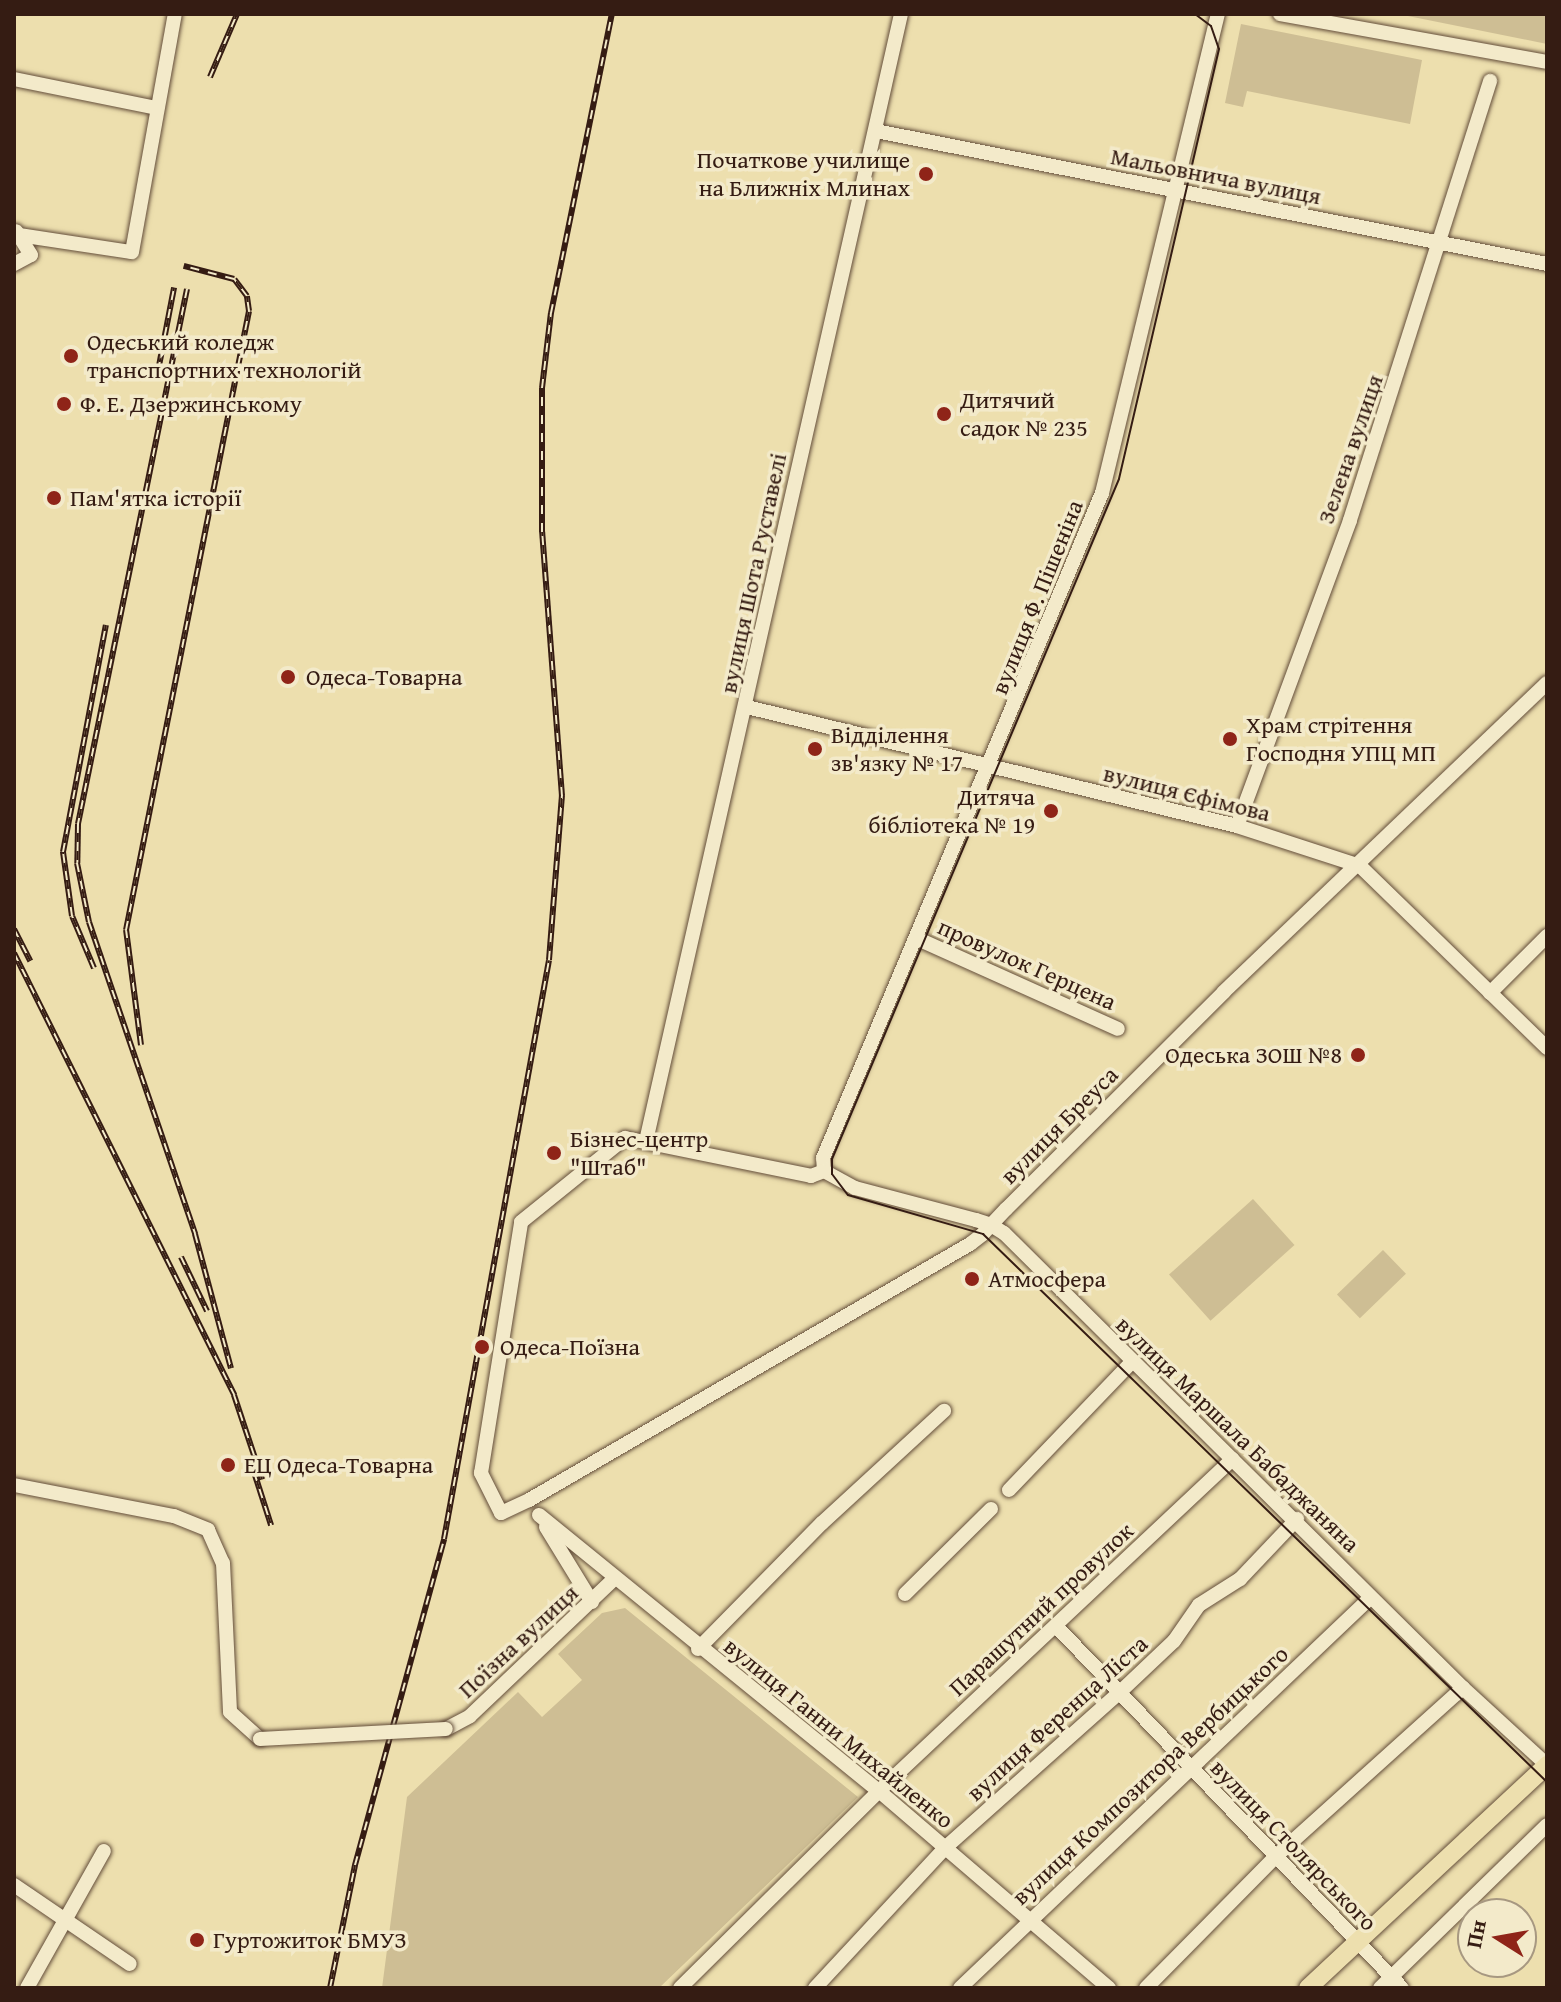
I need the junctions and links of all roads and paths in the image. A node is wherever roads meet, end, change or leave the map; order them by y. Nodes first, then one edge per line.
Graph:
1 (175, 14) edge
2 (901, 14) edge
3 (1218, 14) edge
4 (1280, 14) edge
5 (1547, 62) edge
6 (14, 79) edge
7 (1490, 81) dead end
8 (157, 108) junction
9 (876, 131) junction
10 (1178, 192) junction
11 (16, 231) edge
12 (1441, 244) junction
13 (14, 264) edge
14 (1547, 264) edge
15 (1547, 683) edge
16 (747, 707) junction
17 (991, 767) junction
18 (1237, 826) junction
19 (1360, 866) junction
20 (1547, 936) edge
21 (918, 939) junction
22 (1490, 993) junction
23 (1118, 1029) dead end
24 (1547, 1048) edge
25 (646, 1141) junction
26 (824, 1171) junction
27 (991, 1225) junction
28 (1131, 1363) junction
29 (944, 1411) dead end
30 (1232, 1459) junction
31 (14, 1485) edge
32 (1009, 1490) dead end
33 (529, 1500) junction
34 (991, 1509) dead end
35 (501, 1513) joint
36 (539, 1515) junction
37 (1297, 1519) junction
38 (615, 1578) junction
39 (905, 1594) dead end
40 (1371, 1597) junction
41 (592, 1602) junction
42 (1057, 1627) junction
43 (698, 1649) junction
44 (1463, 1688) junction
45 (1120, 1692) junction
46 (1547, 1765) edge
47 (1188, 1766) junction
48 (879, 1791) junction
49 (1547, 1825) edge
50 (946, 1847) junction
51 (104, 1851) dead end
52 (1275, 1857) junction
53 (14, 1885) edge
54 (1029, 1919) junction
55 (64, 1920) junction
56 (1356, 1942) junction
57 (130, 1964) dead end
58 (1397, 1982) edge
59 (27, 1988) edge
60 (680, 1988) edge
61 (815, 1988) edge
62 (960, 1988) edge
63 (1109, 1988) edge
64 (1146, 1988) edge
65 (1308, 1988) edge
66 (1380, 1988) edge

1 - 8 street
2 - 9 street, вулиця Шота Руставелі
3 - 10 street, вулиця Ф. Пішеніна
4 - 5 street
6 - 8 street
7 - 12 street, Зелена вулиця
8 - 11 street
9 - 10 street, Мальовнича вулиця
9 - 16 street, вулиця Шота Руставелі
10 - 12 street, Мальовнича вулиця
10 - 17 street, вулиця Ф. Пішеніна
11 - 13 street
12 - 14 street, Мальовнича вулиця
12 - 18 street, Зелена вулиця
15 - 19 street, вулиця Бреуса
16 - 17 street, вулиця Єфімова
16 - 25 street, вулиця Шота Руставелі
17 - 18 street, вулиця Єфімова
17 - 21 street, вулиця Ф. Пішеніна
18 - 19 street, вулиця Єфімова
19 - 22 street, вулиця Єфімова
19 - 27 street, вулиця Бреуса
20 - 22 street
21 - 23 street, провулок Герцена
21 - 26 street, вулиця Ф. Пішеніна
22 - 24 street, вулиця Єфімова
25 - 26 street, вулиця Маршала Бабаджаняна
25 - 35 street, вулиця Маршала Бабаджаняна
26 - 27 street, вулиця Маршала Бабаджаняна
27 - 28 street, вулиця Маршала Бабаджаняна
27 - 33 street, вулиця Бреуса
28 - 30 street, вулиця Маршала Бабаджаняна
28 - 32 street
29 - 43 street
30 - 37 street, вулиця Маршала Бабаджаняна
30 - 42 street, Парашутний провулок
31 - 41 street, Поїзна вулиця, bridge
33 - 35 street, вулиця Бреуса
33 - 36 street, вулиця Ганни Михайленко
34 - 39 street
36 - 38 street, вулиця Ганни Михайленко
36 - 41 street, вулиця Ганни Михайленко
37 - 40 street, вулиця Маршала Бабаджаняна
37 - 45 street, вулиця Ференца Ліста
38 - 41 street, Поїзна вулиця
38 - 43 street, вулиця Ганни Михайленко
40 - 44 street, вулиця Маршала Бабаджаняна
40 - 47 street, вулиця Композитора Вербицького
42 - 45 street, вулиця Столярського
42 - 48 street, Парашутний провулок
43 - 48 street, вулиця Ганни Михайленко
44 - 46 street, вулиця Маршала Бабаджаняна
44 - 52 street
45 - 47 street, вулиця Столярського
45 - 50 street, вулиця Ференца Ліста
46 - 56 main road
47 - 52 street, вулиця Столярського
47 - 54 street, вулиця Композитора Вербицького
48 - 50 street, вулиця Ганни Михайленко
48 - 60 street, Парашутний провулок
49 - 58 street
50 - 54 street, вулиця Ганни Михайленко
50 - 61 street, вулиця Ференца Ліста
51 - 55 street
52 - 56 street, вулиця Столярського
52 - 64 street
53 - 55 street
54 - 62 street, вулиця Композитора Вербицького
54 - 63 street, вулиця Ганни Михайленко
55 - 57 street
55 - 59 street
56 - 58 street, вулиця Столярського
56 - 65 main road
58 - 66 street

